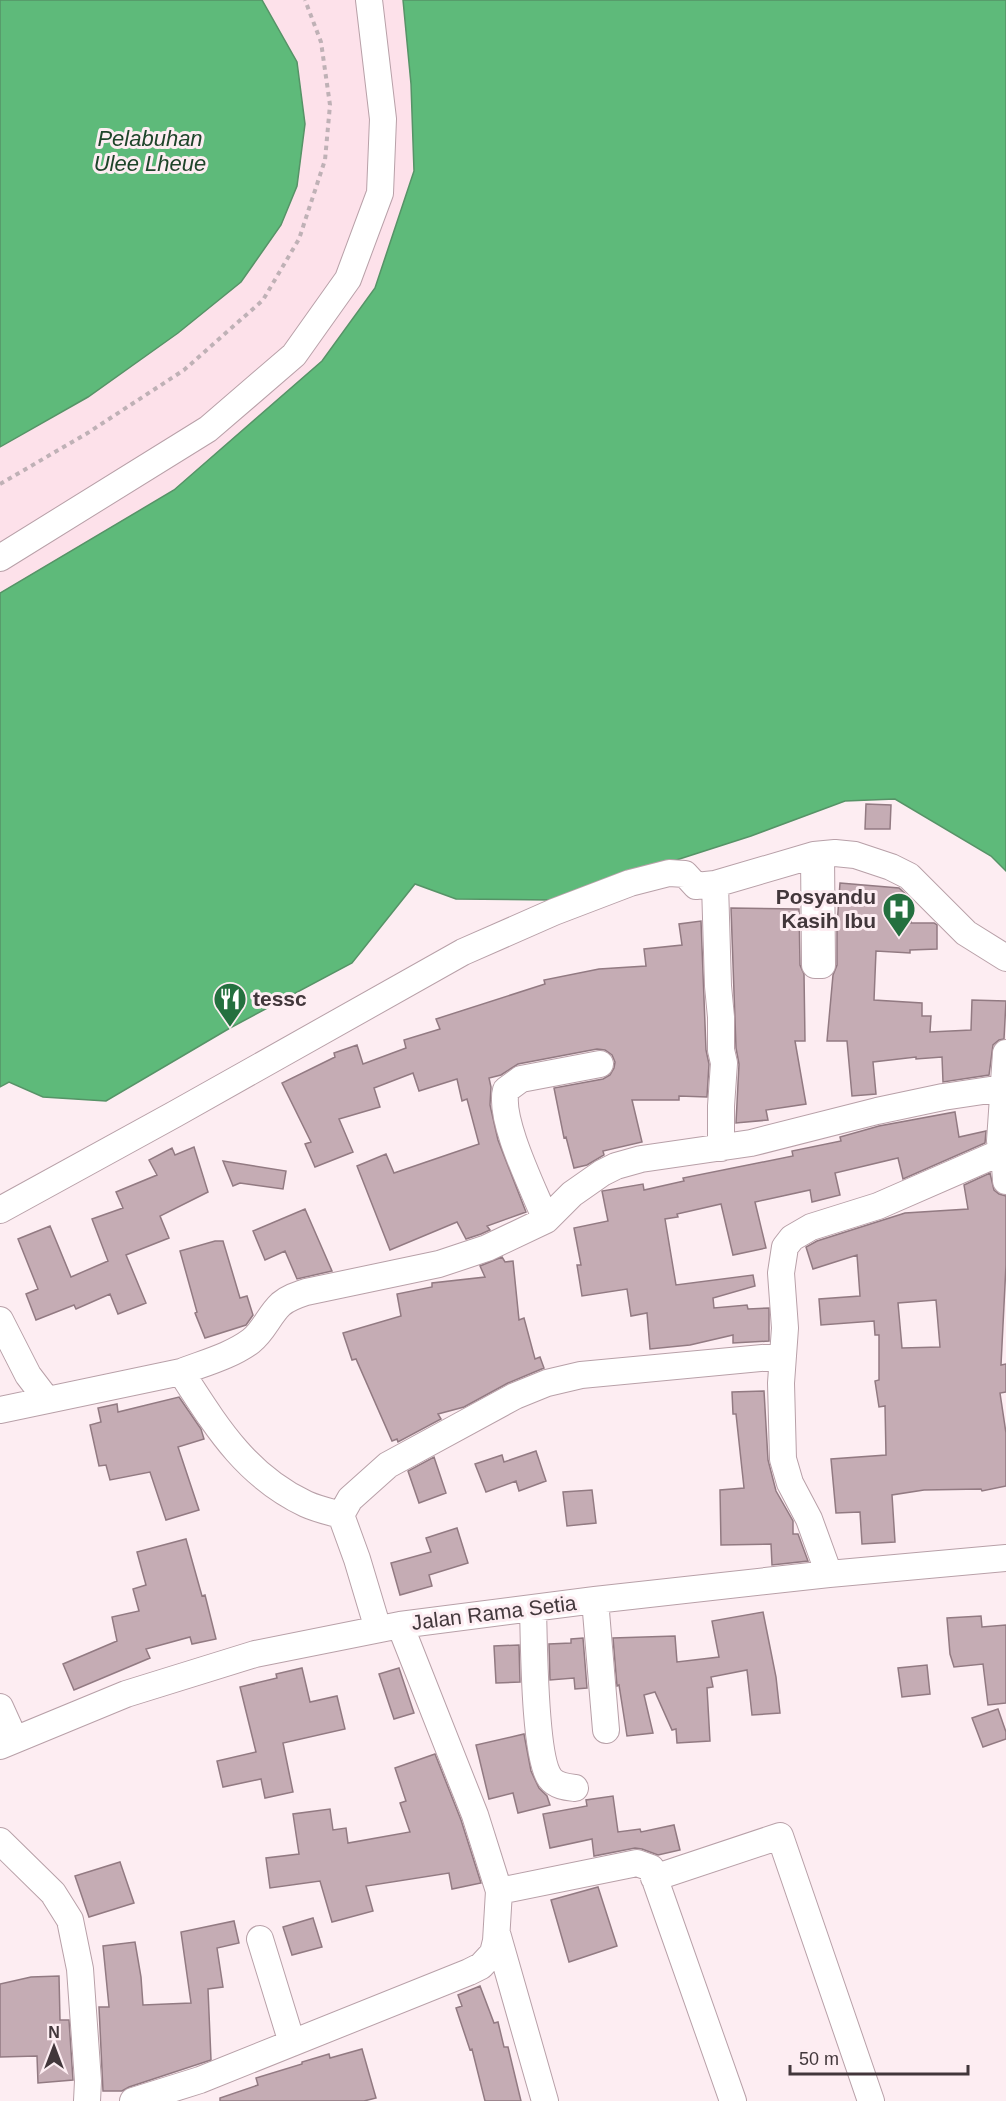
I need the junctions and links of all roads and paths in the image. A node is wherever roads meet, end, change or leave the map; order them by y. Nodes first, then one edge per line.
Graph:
1 (305, 0) edge
2 (369, 0) edge
3 (0, 484) edge
4 (0, 558) edge
5 (715, 884) junction
6 (1006, 958) edge
7 (1006, 1053) edge
8 (600, 1064) dead end
9 (1003, 1088) junction
10 (722, 1148) junction
11 (1004, 1151) junction
12 (1006, 1181) edge
13 (0, 1210) edge
14 (546, 1220) junction
15 (0, 1320) edge
16 (783, 1356) junction
17 (181, 1371) junction
18 (47, 1400) junction
19 (0, 1410) edge
20 (341, 1515) junction
21 (1006, 1558) edge
22 (829, 1574) junction
23 (595, 1600) junction
24 (533, 1608) junction
25 (389, 1627) junction
26 (0, 1707) edge
27 (606, 1730) dead end
28 (7, 1742) edge
29 (575, 1788) dead end
30 (0, 1841) edge
31 (654, 1878) junction
32 (499, 1891) junction
33 (496, 1930) junction
34 (260, 1939) dead end
35 (292, 2043) junction
36 (87, 2101) edge
37 (134, 2101) edge
38 (545, 2101) edge
39 (733, 2101) edge
40 (871, 2101) edge

1 - 3 path
2 - 4 street
5 - 6 street
5 - 10 street
5 - 13 street
7 - 9 street
8 - 14 street
9 - 10 street
9 - 11 street
10 - 14 street
11 - 12 street
11 - 16 street
14 - 17 street
15 - 18 street
16 - 20 street
16 - 22 street
17 - 18 street
17 - 20 street
18 - 19 street
20 - 25 street
21 - 22 street, Jalan Rama Setia
22 - 23 street, Jalan Rama Setia
23 - 24 street, Jalan Rama Setia
23 - 27 street
24 - 25 street, Jalan Rama Setia
24 - 29 street
25 - 28 street, Jalan Rama Setia
25 - 32 street
26 - 28 street
30 - 36 street
31 - 32 street
31 - 39 street
31 - 40 street
32 - 33 street
33 - 35 street
33 - 38 street
34 - 35 street
35 - 37 street

